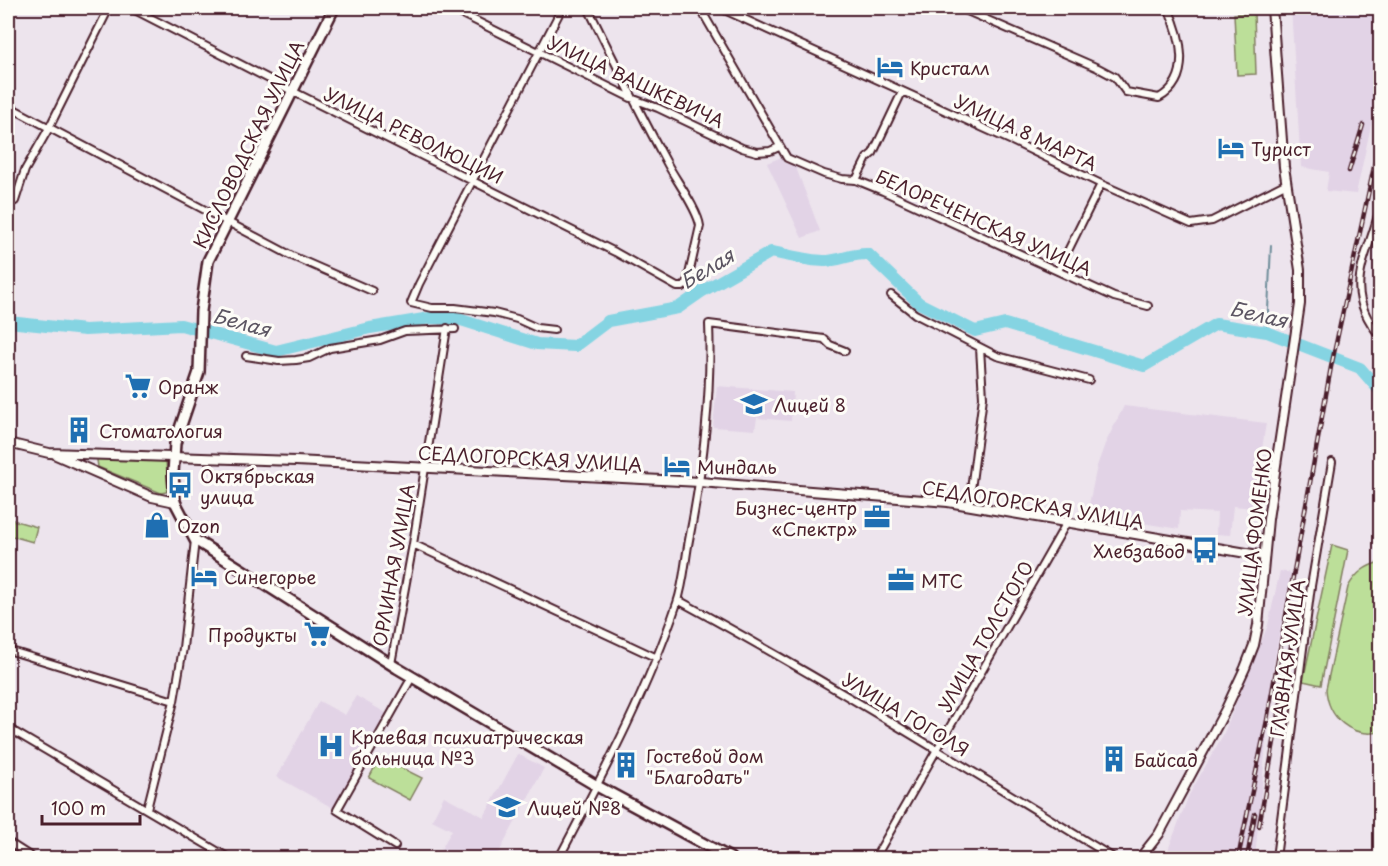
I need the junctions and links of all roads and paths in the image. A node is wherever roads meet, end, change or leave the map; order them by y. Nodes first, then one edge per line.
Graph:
1 (109, 8) edge
2 (131, 8) edge
3 (334, 8) edge
4 (450, 8) edge
5 (562, 8) edge
6 (588, 8) edge
7 (700, 8) edge
8 (720, 8) edge
9 (746, 8) edge
10 (960, 8) edge
11 (1168, 8) edge
12 (1272, 8) edge
13 (742, 18) junction
14 (539, 52) junction
15 (292, 91) junction
16 (902, 92) junction
17 (632, 98) junction
18 (8, 106) edge
19 (49, 128) junction
20 (779, 147) junction
21 (856, 180) junction
22 (473, 181) junction
23 (1287, 183) junction
24 (1101, 184) junction
25 (15, 201) dead end
26 (1380, 208) edge
27 (228, 221) junction
28 (1058, 271) junction
29 (372, 291) dead end
30 (891, 295) dead end
31 (1148, 306) dead end
32 (447, 328) junction
33 (455, 329) dead end
34 (554, 330) dead end
35 (1380, 336) edge
36 (980, 348) junction
37 (845, 351) dead end
38 (246, 356) dead end
39 (1089, 380) dead end
40 (8, 443) edge
41 (49, 453) junction
42 (174, 456) junction
43 (1332, 462) dead end
44 (426, 467) junction
45 (700, 482) junction
46 (176, 502) junction
47 (969, 505) junction
48 (1067, 522) junction
49 (195, 540) junction
50 (413, 544) junction
51 (1264, 556) junction
52 (678, 600) junction
53 (8, 650) edge
54 (657, 658) junction
55 (391, 664) junction
56 (412, 677) junction
57 (174, 701) junction
58 (8, 728) edge
59 (937, 749) junction
60 (597, 786) junction
61 (147, 809) junction
62 (8, 842) edge
63 (394, 846) dead end
64 (219, 852) junction
65 (33, 858) edge
66 (214, 858) edge
67 (229, 858) edge
68 (559, 858) edge
69 (730, 858) edge
70 (876, 858) edge
71 (1114, 858) edge
72 (1140, 858) edge
73 (1276, 858) edge

1 - 19 street
2 - 15 street, УЛИЦА РЕВОЛЮЦИИ
3 - 15 main road, КИСЛОВОДСКАЯ УЛИЦА
4 - 14 street, УЛИЦА ВАШКЕВИЧА
5 - 14 street
6 - 17 street
7 - 20 street
8 - 13 street, УЛИЦА 8 МАРТА
9 - 13 street
10 - 11 street
12 - 23 street, УЛИЦА ФОМЕНКО
13 - 16 street, УЛИЦА 8 МАРТА
14 - 17 street, УЛИЦА ВАШКЕВИЧА
14 - 22 street
15 - 22 street, УЛИЦА РЕВОЛЮЦИИ
15 - 27 main road, КИСЛОВОДСКАЯ УЛИЦА
16 - 21 street
16 - 24 street, УЛИЦА 8 МАРТА
17 - 20 street, УЛИЦА ВАШКЕВИЧА
17 - 22 street, УЛИЦА РЕВОЛЮЦИИ
18 - 19 street
19 - 25 street
19 - 27 street
20 - 21 street, БЕЛОРЕЧЕНСКАЯ УЛИЦА
21 - 28 street, БЕЛОРЕЧЕНСКАЯ УЛИЦА
22 - 34 street
23 - 24 street, УЛИЦА 8 МАРТА
23 - 51 street, УЛИЦА ФОМЕНКО
24 - 28 street
26 - 35 street
27 - 29 street
27 - 42 main road, КИСЛОВОДСКАЯ УЛИЦА
28 - 31 street, БЕЛОРЕЧЕНСКАЯ УЛИЦА
30 - 36 street
32 - 33 street
32 - 38 street
32 - 44 street, ОРЛИНАЯ УЛИЦА
36 - 39 street
36 - 47 street
37 - 45 street
40 - 41 street, СЕДЛОГОРСКАЯ УЛИЦА
41 - 42 street, СЕДЛОГОРСКАЯ УЛИЦА
41 - 46 street
42 - 44 street, СЕДЛОГОРСКАЯ УЛИЦА
42 - 46 main road, КИСЛОВОДСКАЯ УЛИЦА
43 - 73 street, ГЛАВНАЯ УЛИЦА
44 - 45 street, СЕДЛОГОРСКАЯ УЛИЦА
44 - 50 street, ОРЛИНАЯ УЛИЦА
45 - 47 street, СЕДЛОГОРСКАЯ УЛИЦА
45 - 52 street
46 - 49 main road
47 - 48 street, СЕДЛОГОРСКАЯ УЛИЦА
48 - 51 street, СЕДЛОГОРСКАЯ УЛИЦА
48 - 59 street, УЛИЦА ТОЛСТОГО
49 - 55 main road
49 - 57 street
50 - 54 street
50 - 55 street, ОРЛИНАЯ УЛИЦА
51 - 72 street, УЛИЦА ФОМЕНКО
52 - 54 street
52 - 59 street, УЛИЦА ГОГОЛЯ
53 - 57 street
54 - 60 street
55 - 56 main road
56 - 60 main road
56 - 63 street
57 - 61 street
58 - 61 street
59 - 70 street, УЛИЦА ТОЛСТОГО
59 - 71 street, УЛИЦА ГОГОЛЯ
60 - 68 street
60 - 69 main road
61 - 64 street
62 - 65 street
64 - 66 street
64 - 67 street

